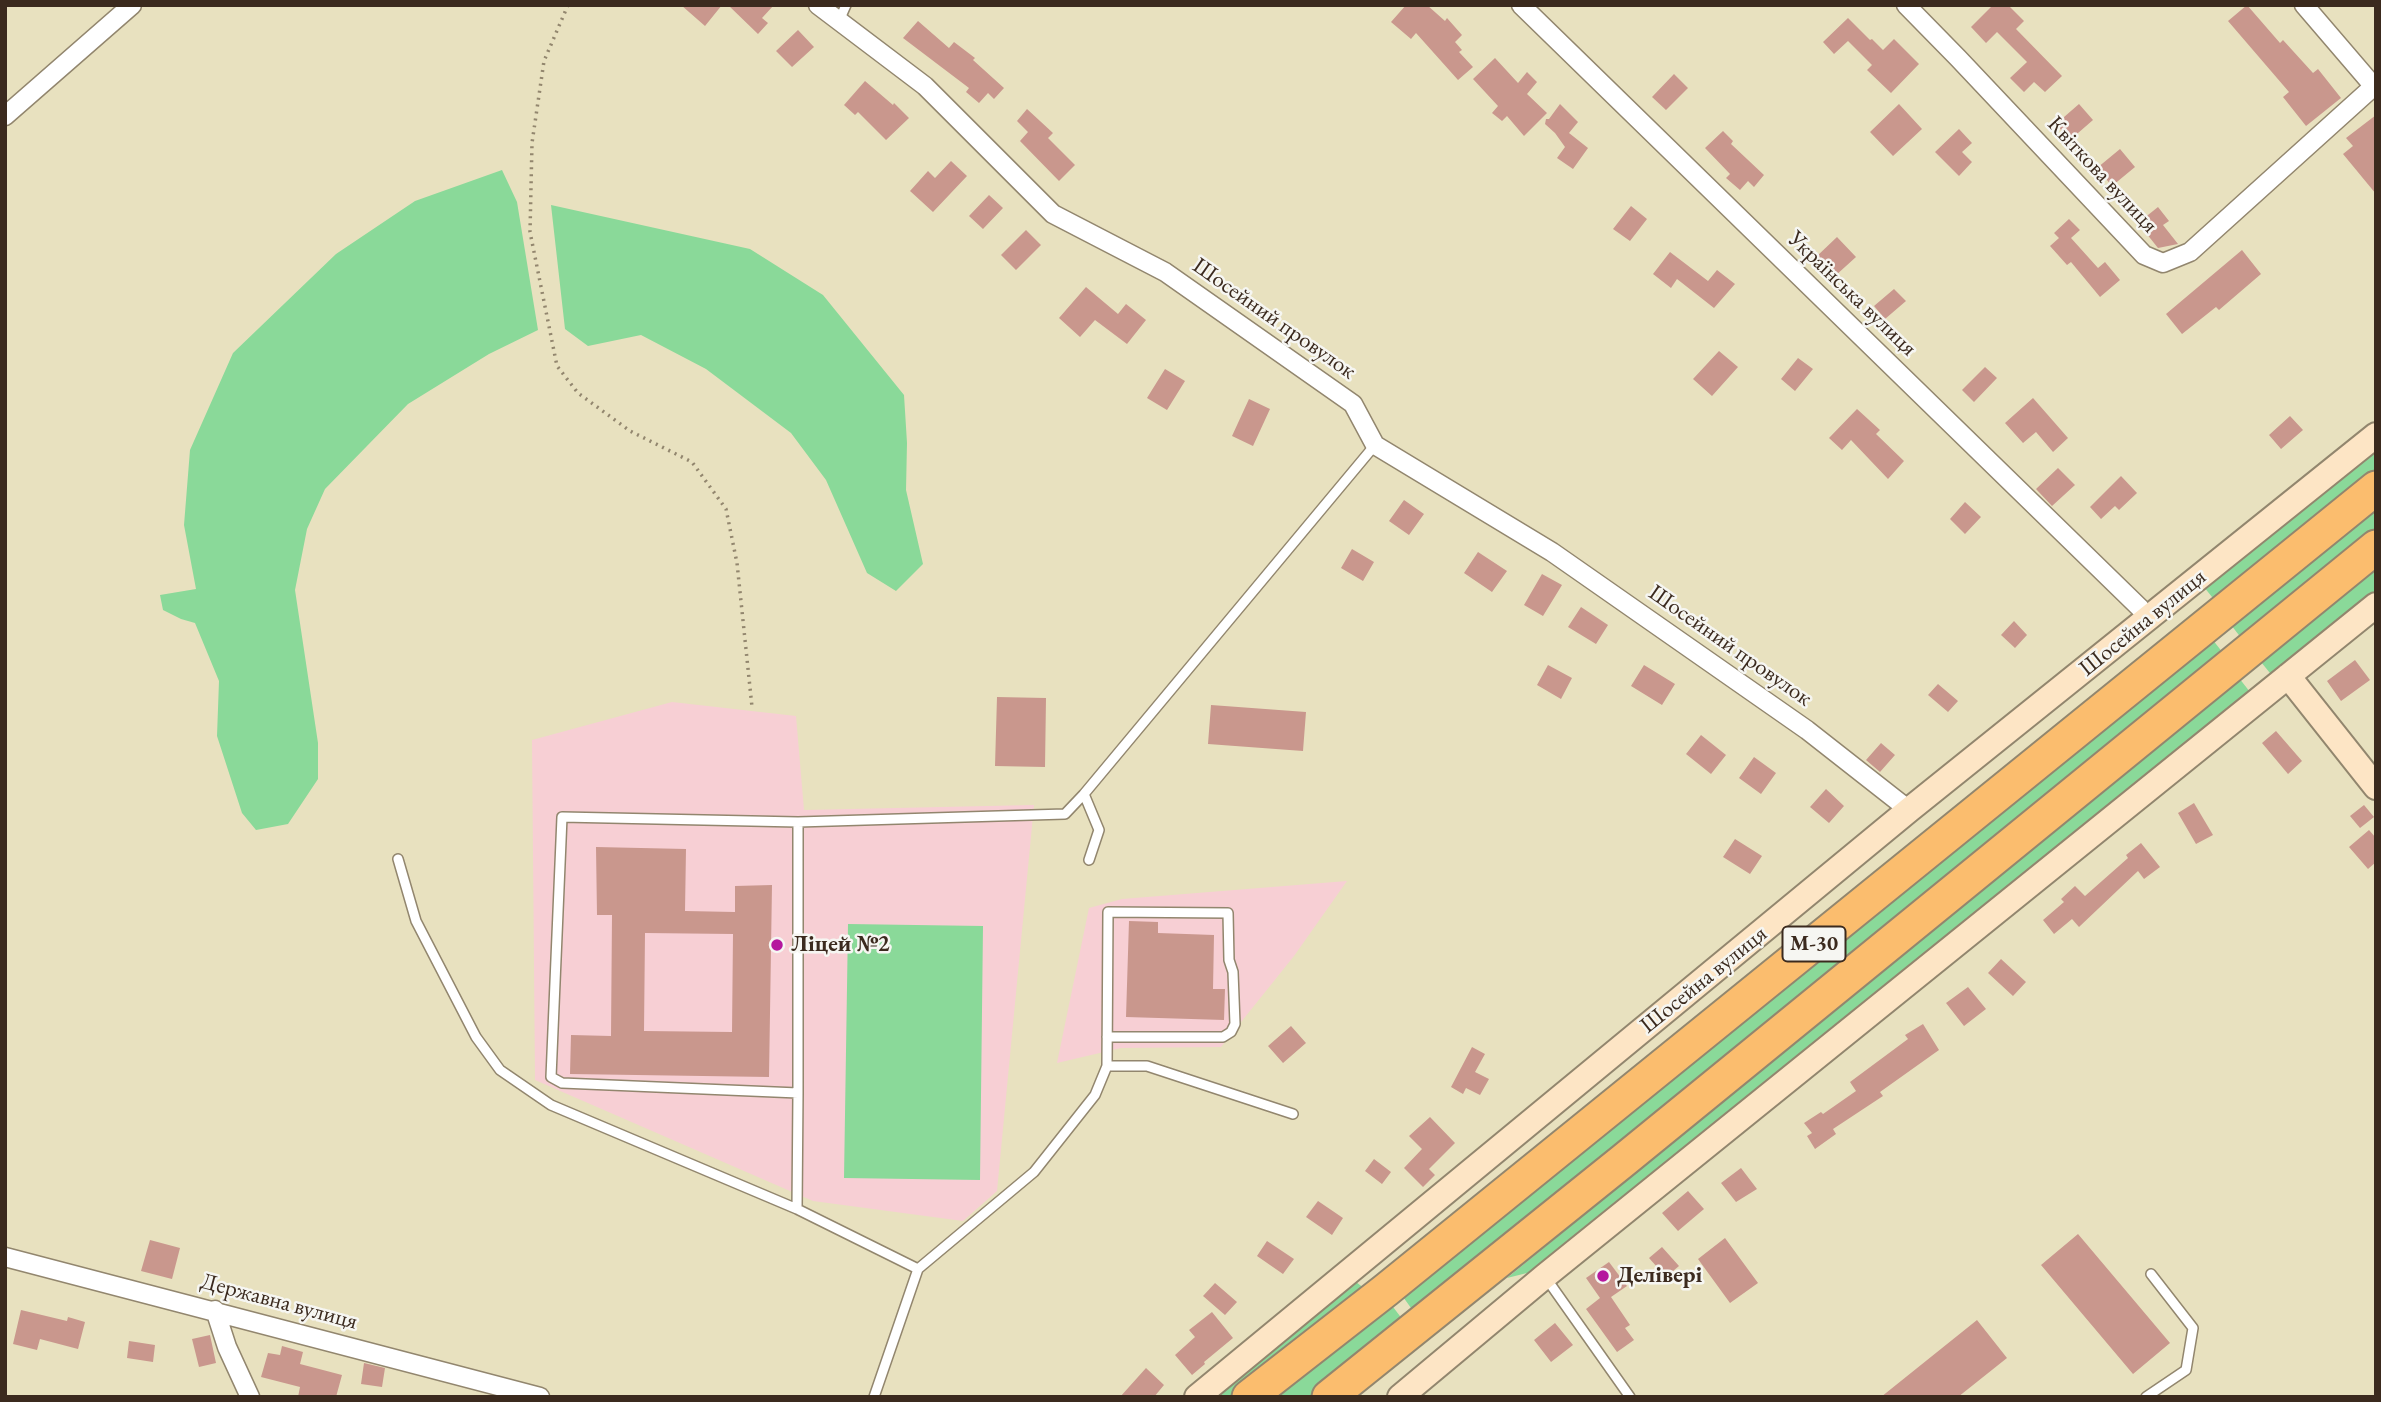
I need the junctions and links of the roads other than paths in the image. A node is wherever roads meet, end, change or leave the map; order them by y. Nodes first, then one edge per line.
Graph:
1 (132, 5) edge
2 (818, 5) edge
3 (1521, 5) edge
4 (1906, 5) edge
5 (2304, 5) edge
6 (843, 13) edge
7 (2375, 88) edge
8 (5, 116) edge
9 (2376, 435) edge
10 (1375, 445) junction
11 (2376, 488) edge
12 (2376, 547) edge
13 (2376, 605) edge
14 (2148, 619) junction
15 (2288, 676) junction
16 (2376, 787) edge
17 (1084, 794) junction
18 (1909, 810) junction
19 (798, 822) junction
20 (398, 859) dead end
21 (1089, 860) dead end
22 (1107, 1037) junction
23 (1107, 1066) junction
24 (798, 1093) junction
25 (1293, 1114) dead end
26 (797, 1209) junction
27 (5, 1257) edge
28 (918, 1269) junction
29 (2151, 1274) dead end
30 (1545, 1276) junction
31 (215, 1310) junction
32 (250, 1397) edge
33 (540, 1397) edge
34 (874, 1397) edge
35 (1197, 1397) edge
36 (1249, 1397) edge
37 (1329, 1397) edge
38 (1400, 1397) edge
39 (1630, 1397) edge
40 (2146, 1397) edge

1 - 8 street
2 - 6 street, Шосейний провулок
3 - 14 street, Українська вулиця
4 - 7 street, Квіткова вулиця
5 - 7 street
6 - 10 street, Шосейний провулок
9 - 14 street, Шосейна вулиця
10 - 17 lane
10 - 18 street, Шосейний провулок
11 - 36 highway, М-30
12 - 37 highway, М-30
13 - 15 street
14 - 18 street, Шосейна вулиця
15 - 16 street
15 - 30 street
17 - 19 lane
17 - 21 lane
18 - 35 street, Шосейна вулиця
19 - 24 lane
19 - 24 lane
20 - 26 lane
22 - 22 lane
22 - 23 lane
23 - 25 lane
23 - 28 lane
24 - 26 lane
26 - 28 lane
27 - 31 street, Державна вулиця
28 - 34 lane
29 - 40 lane
30 - 38 street
30 - 39 lane
31 - 32 street
31 - 33 street, Державна вулиця

